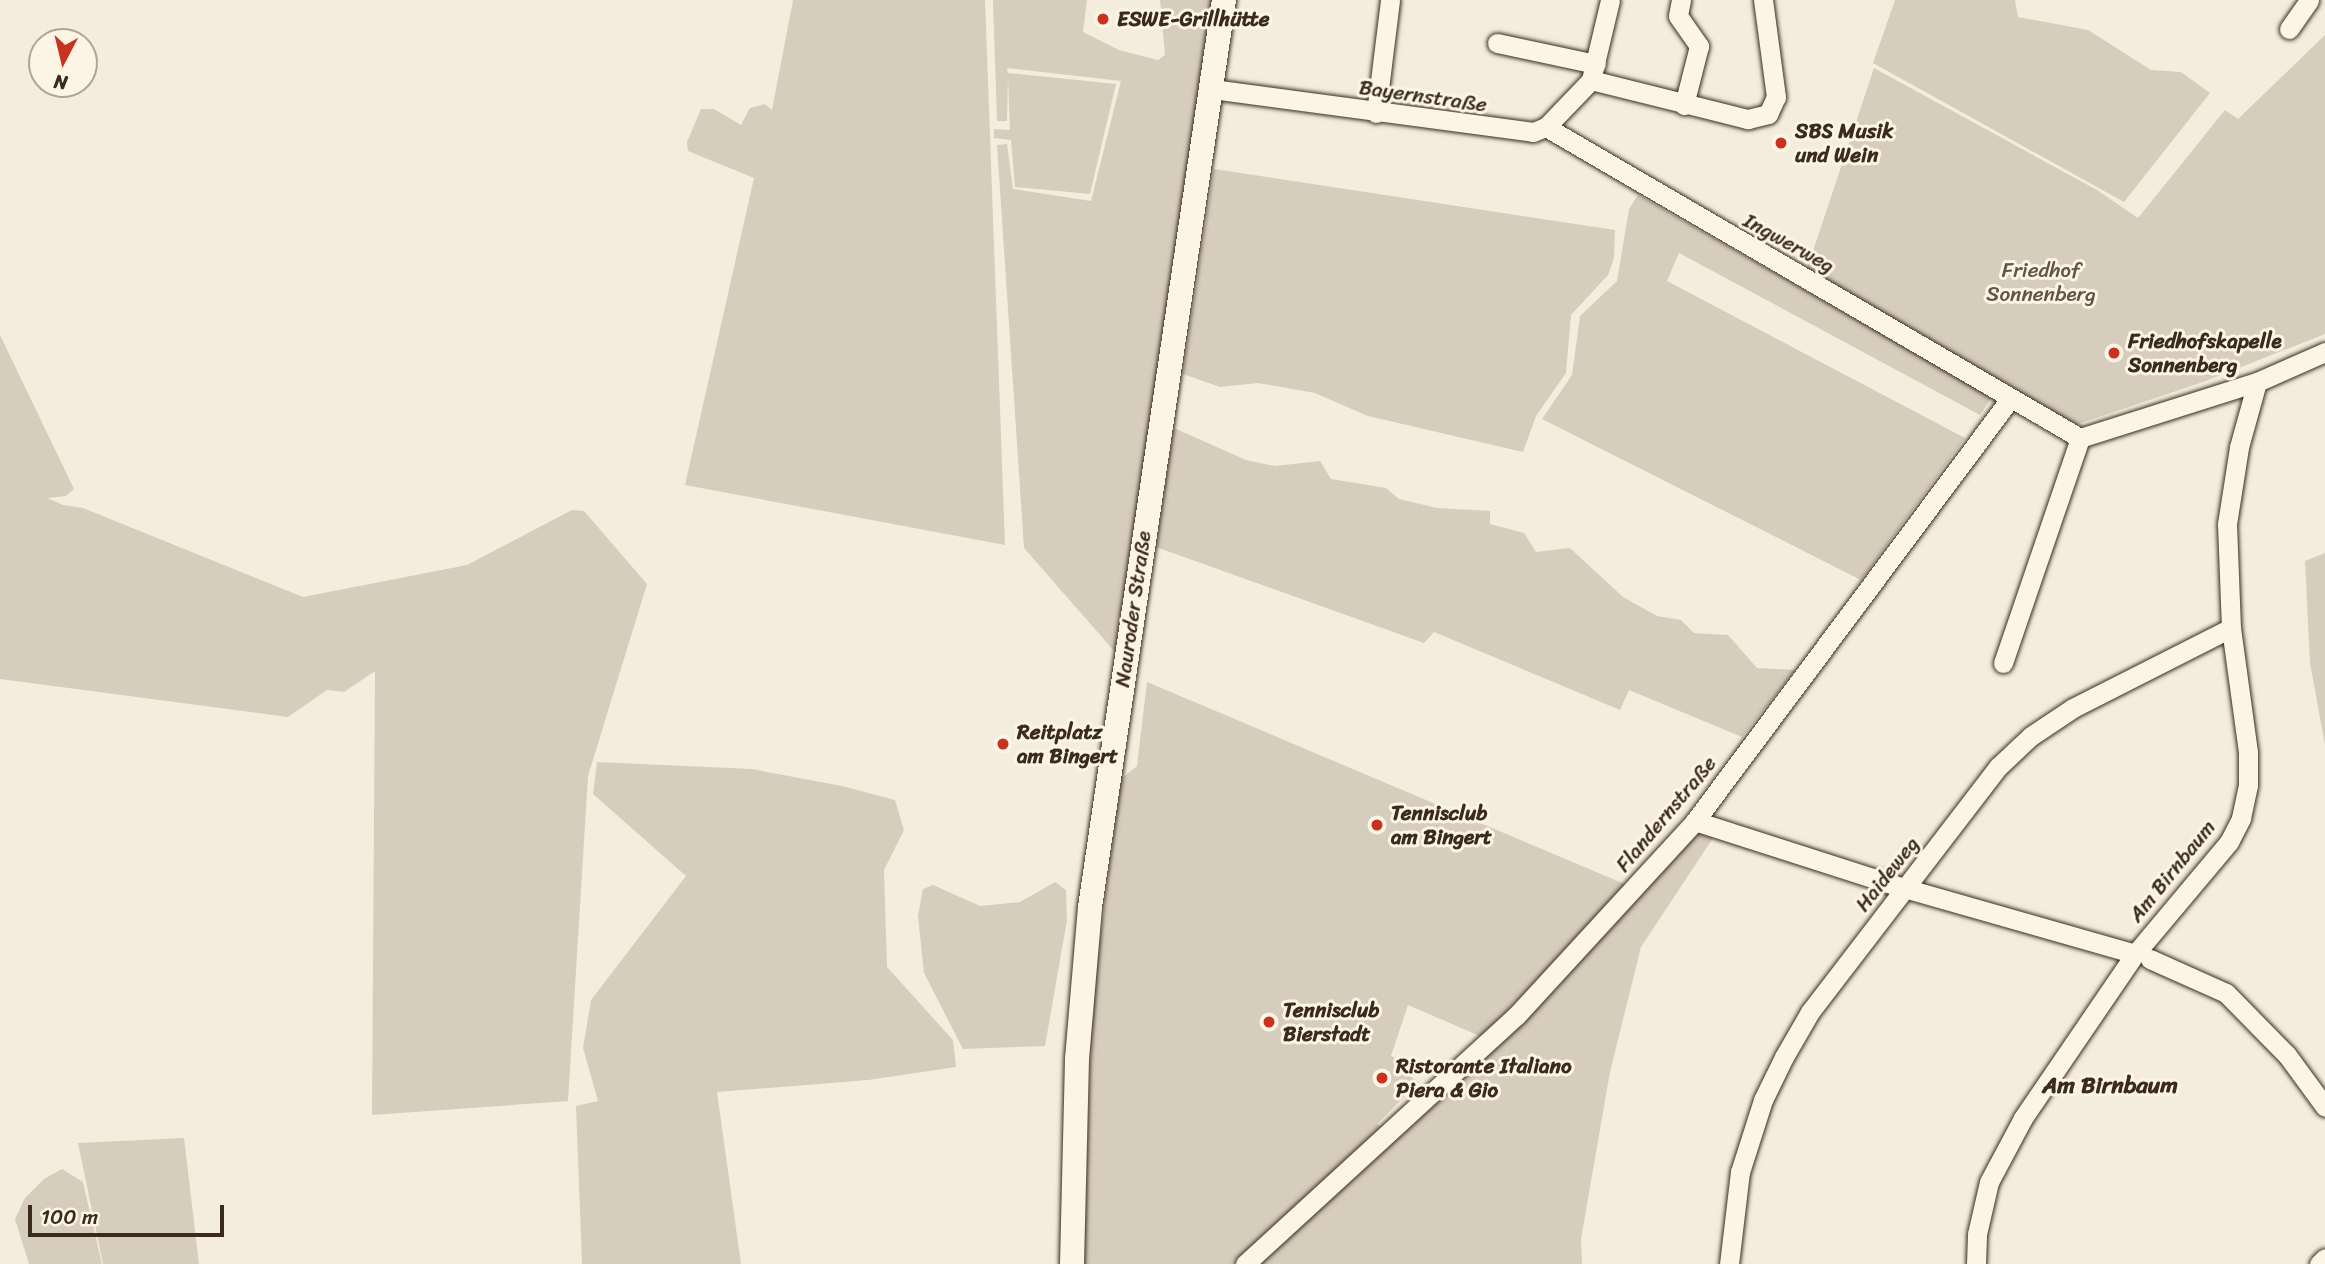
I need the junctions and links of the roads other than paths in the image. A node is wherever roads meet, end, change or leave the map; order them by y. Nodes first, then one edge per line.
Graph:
1 (1224, 0) edge
2 (1390, 0) edge
3 (1610, 0) edge
4 (1681, 0) edge
5 (1763, 0) edge
6 (2309, 0) edge
7 (2289, 29) dead end
8 (1497, 43) dead end
9 (1593, 72) junction
10 (1212, 89) junction
11 (1684, 106) junction
12 (1376, 113) junction
13 (1546, 127) junction
14 (2325, 352) edge
15 (2257, 382) junction
16 (2010, 399) junction
17 (2080, 438) junction
18 (2231, 628) junction
19 (2003, 663) dead end
20 (1695, 821) junction
21 (1904, 888) junction
22 (2142, 956) junction
23 (2325, 1107) edge
24 (2325, 1258) edge
25 (1072, 1264) edge
26 (1245, 1264) edge
27 (1729, 1264) edge
28 (1976, 1264) edge
29 (2319, 1264) edge

1 - 10 main road, Nauroder Straße
2 - 12 street
3 - 9 street
4 - 11 street
5 - 11 street
6 - 7 street
8 - 9 street
9 - 11 street
9 - 13 street
10 - 12 street, Bayernstraße
10 - 25 main road, Nauroder Straße
12 - 13 street, Bayernstraße
13 - 16 street, Ingwerweg
14 - 15 street
15 - 17 street
15 - 18 street, Am Birnbaum
16 - 17 street
16 - 20 street, Flandernstraße
17 - 19 street
18 - 21 street, Haideweg
18 - 22 street, Am Birnbaum
20 - 21 street
20 - 26 street, Flandernstraße
21 - 22 street
21 - 27 street, Haideweg
22 - 23 street
22 - 28 street, Am Birnbaum
24 - 29 street

